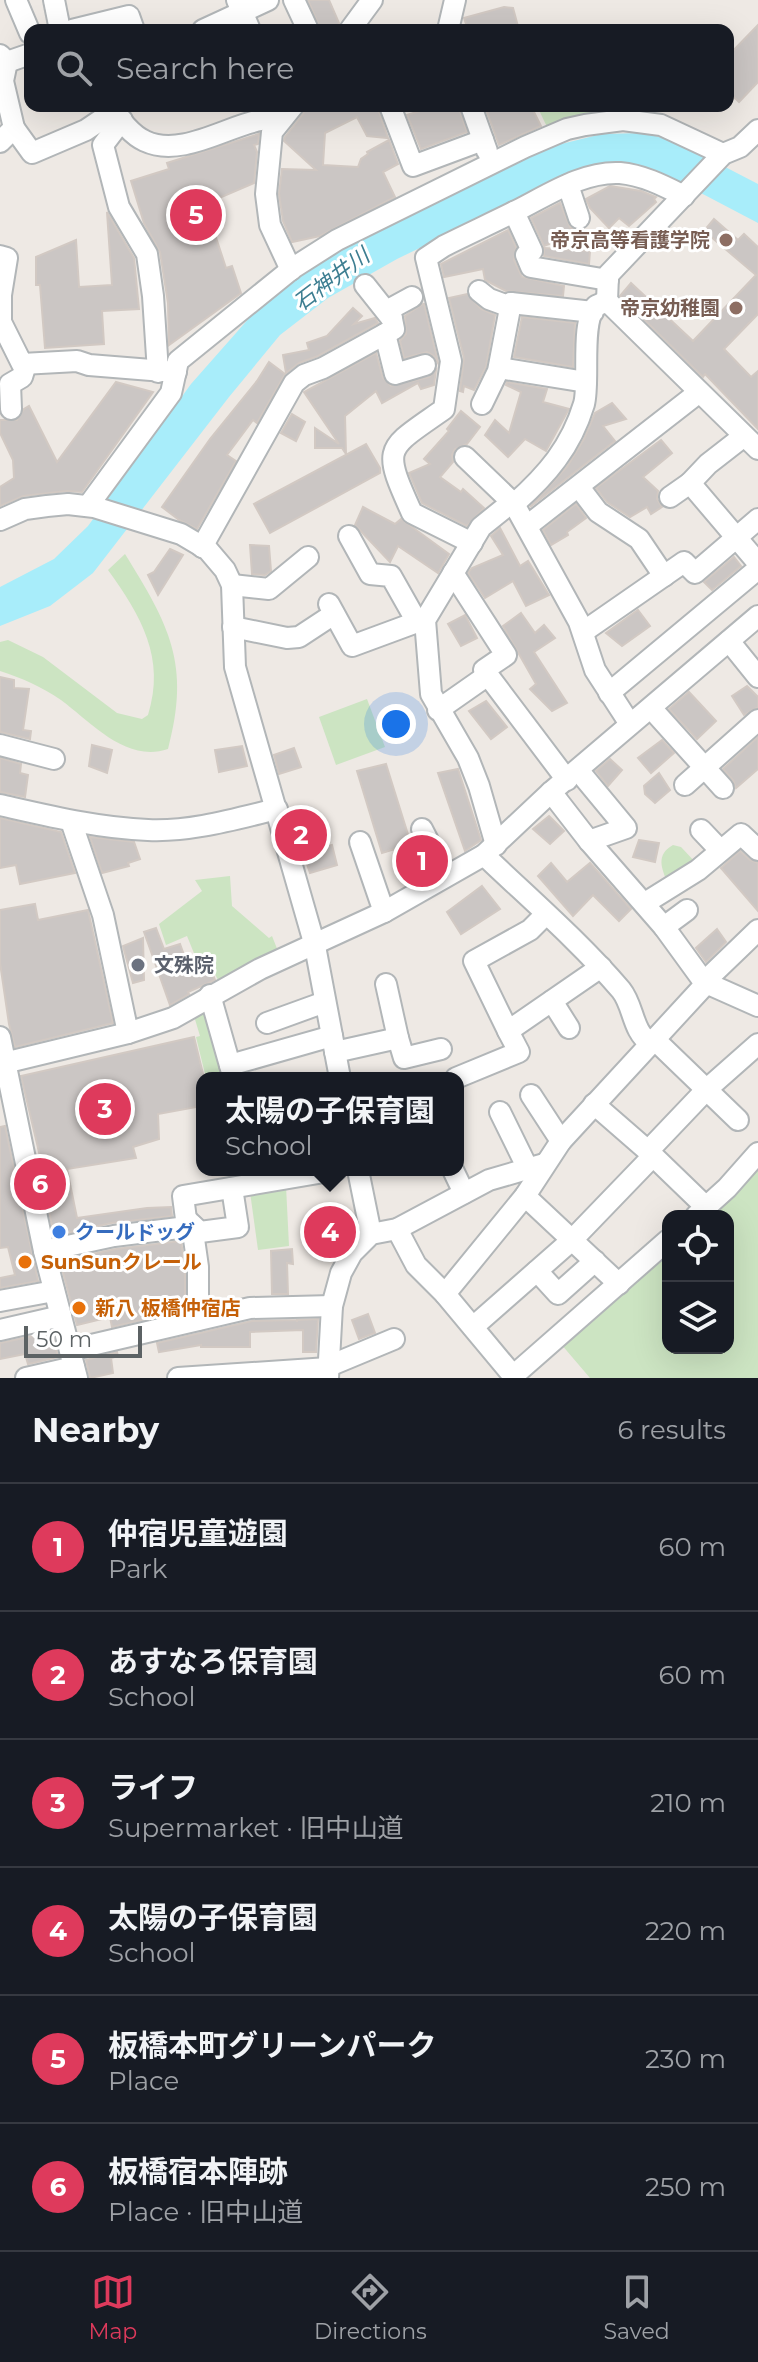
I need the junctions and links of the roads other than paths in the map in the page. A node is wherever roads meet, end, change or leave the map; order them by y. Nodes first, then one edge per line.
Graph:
1 (16, 0) edge
2 (54, 0) edge
3 (268, 0) edge
4 (294, 0) edge
5 (371, 0) edge
6 (455, 0) edge
7 (243, 14) edge
8 (126, 16) edge
9 (26, 24) edge
10 (59, 24) edge
11 (95, 24) edge
12 (218, 24) edge
13 (305, 24) edge
14 (356, 24) edge
15 (449, 24) edge
16 (24, 55) edge
17 (4, 59) edge
18 (284, 112) edge
19 (393, 112) edge
20 (473, 112) edge
21 (115, 113) edge
22 (758, 130) edge
23 (7, 135) edge
24 (483, 140) junction
25 (728, 153) junction
26 (757, 160) edge
27 (492, 163) junction
28 (568, 185) junction
29 (686, 194) junction
30 (514, 212) junction
31 (579, 218) dead end
32 (0, 256) edge
33 (291, 270) junction
34 (608, 280) junction
35 (365, 285) dead end
36 (479, 291) dead end
37 (412, 297) dead end
38 (511, 303) junction
39 (600, 306) junction
40 (0, 312) edge
41 (389, 327) junction
42 (26, 364) junction
43 (425, 365) dead end
44 (499, 368) junction
45 (167, 372) junction
46 (586, 382) junction
47 (698, 393) junction
48 (482, 404) dead end
49 (11, 409) dead end
50 (751, 443) edge
51 (465, 457) dead end
52 (690, 483) junction
53 (579, 487) junction
54 (670, 497) dead end
55 (513, 503) junction
56 (91, 506) junction
57 (758, 519) edge
58 (0, 520) edge
59 (527, 526) junction
60 (349, 536) dead end
61 (737, 538) junction
62 (472, 543) junction
63 (202, 547) junction
64 (308, 557) dead end
65 (758, 566) edge
66 (453, 573) junction
67 (664, 576) junction
68 (232, 585) junction
69 (758, 616) edge
70 (421, 621) junction
71 (233, 627) junction
72 (583, 632) junction
73 (675, 638) junction
74 (729, 641) junction
75 (698, 666) junction
76 (488, 675) junction
77 (758, 677) edge
78 (609, 693) junction
79 (651, 708) junction
80 (438, 710) junction
81 (758, 720) edge
82 (630, 724) junction
83 (0, 745) edge
84 (54, 759) dead end
85 (706, 768) junction
86 (565, 781) junction
87 (685, 785) dead end
88 (723, 788) dead end
89 (0, 805) edge
90 (277, 809) junction
91 (71, 821) junction
92 (422, 829) dead end
93 (701, 830) dead end
94 (589, 841) junction
95 (360, 842) dead end
96 (490, 850) junction
97 (720, 850) junction
98 (758, 850) edge
99 (446, 876) junction
100 (645, 903) junction
101 (687, 910) dead end
102 (384, 912) junction
103 (546, 914) junction
104 (664, 927) junction
105 (758, 930) edge
106 (315, 946) junction
107 (601, 967) junction
108 (704, 982) junction
109 (386, 984) dead end
110 (210, 995) junction
111 (552, 1001) junction
112 (325, 1002) junction
113 (758, 1006) edge
114 (267, 1023) dead end
115 (569, 1028) dead end
116 (508, 1031) junction
117 (128, 1033) junction
118 (398, 1038) junction
119 (652, 1041) junction
120 (334, 1044) junction
121 (758, 1044) edge
122 (2, 1049) edge
123 (441, 1049) dead end
124 (232, 1071) edge
125 (339, 1072) edge
126 (464, 1075) edge
127 (707, 1089) junction
128 (531, 1095) dead end
129 (594, 1104) junction
130 (500, 1112) dead end
131 (738, 1120) dead end
132 (561, 1141) junction
133 (651, 1153) junction
134 (758, 1153) edge
135 (536, 1167) junction
136 (284, 1176) edge
137 (359, 1176) edge
138 (456, 1176) edge
139 (232, 1188) junction
140 (464, 1193) junction
141 (525, 1196) junction
142 (700, 1210) edge
143 (702, 1210) edge
144 (189, 1222) junction
145 (397, 1229) junction
146 (371, 1234) junction
147 (572, 1240) junction
148 (662, 1245) edge
149 (44, 1251) junction
150 (595, 1261) junction
151 (537, 1271) junction
152 (619, 1284) junction
153 (54, 1291) junction
154 (445, 1294) junction
155 (0, 1301) edge
156 (332, 1306) junction
157 (61, 1316) junction
158 (198, 1320) junction
159 (473, 1327) junction
160 (0, 1330) edge
161 (394, 1339) dead end
162 (74, 1365) edge
163 (328, 1371) edge
164 (514, 1377) edge
165 (26, 1378) edge
166 (178, 1378) edge

1 - 9 street
2 - 10 street
3 - 7 street
4 - 13 street
5 - 14 street
6 - 15 street
7 - 12 street
8 - 11 street
16 - 17 street
17 - 23 street
18 - 21 street
18 - 33 street
19 - 24 street
20 - 24 street
21 - 23 street
21 - 45 street
22 - 25 street
24 - 27 street
25 - 26 street
25 - 27 street
25 - 29 street
27 - 33 street
28 - 29 street
28 - 30 street
28 - 31 street
29 - 34 street
30 - 34 street
30 - 62 street
32 - 40 street
33 - 45 street
34 - 39 street
35 - 41 street
36 - 38 street
37 - 41 street
38 - 39 street
38 - 44 street
39 - 46 street
39 - 47 street
40 - 42 street
41 - 43 street
41 - 63 street
42 - 45 street
42 - 49 street
44 - 46 street
44 - 48 street
45 - 56 street
46 - 55 street
47 - 50 street
47 - 53 street
50 - 52 street
51 - 55 street
52 - 54 street
52 - 61 street
53 - 59 street
53 - 67 street
55 - 59 street
55 - 62 street
56 - 58 street
56 - 63 street
57 - 61 street
59 - 72 street
60 - 70 street
61 - 65 street
61 - 67 street
62 - 66 street
63 - 68 street
64 - 68 street
65 - 73 street
66 - 70 street
66 - 76 street
67 - 72 street
68 - 71 street
69 - 74 street
70 - 71 street
70 - 80 street
71 - 90 street
72 - 78 street
73 - 75 street
73 - 78 street
74 - 75 street
74 - 77 street
75 - 79 street
76 - 80 street
76 - 86 street
78 - 82 street
79 - 82 street
79 - 85 street
80 - 96 street
81 - 85 street
82 - 86 street
83 - 84 street
85 - 87 street
85 - 88 street
86 - 94 street
86 - 94 street
86 - 96 street
89 - 91 street
90 - 91 street
90 - 106 street
91 - 117 street
92 - 99 street
93 - 97 street
94 - 100 street
95 - 102 street
96 - 99 street
96 - 103 street
97 - 98 street
97 - 100 street
99 - 102 street
100 - 104 street
101 - 104 street
102 - 106 street
103 - 107 street
103 - 116 street
104 - 108 street
105 - 108 street
106 - 110 street
106 - 112 street
107 - 111 street
107 - 119 street
108 - 113 street
108 - 119 street
109 - 118 street
110 - 117 street
110 - 124 street
111 - 115 street
111 - 116 street
112 - 114 street
112 - 120 street
116 - 126 street
117 - 122 street
118 - 120 street
118 - 123 street
119 - 127 street
119 - 129 street
120 - 124 street
120 - 125 street
121 - 127 street
122 - 149 street
127 - 131 street
127 - 133 street
128 - 132 street
129 - 132 street
129 - 133 street
130 - 135 street
132 - 135 street
133 - 142 street
133 - 147 street
134 - 143 street
135 - 140 street
135 - 141 street
136 - 139 street
137 - 146 street
138 - 140 street
139 - 144 street
139 - 144 street
140 - 145 street
141 - 147 street
141 - 154 street
144 - 149 street
144 - 158 street
145 - 146 street
145 - 154 street
146 - 156 street
147 - 150 street
147 - 151 street
148 - 152 street
149 - 153 street
150 - 151 street
150 - 152 street
151 - 159 street
152 - 164 street
153 - 155 street
153 - 157 street
154 - 159 street
156 - 158 street
156 - 163 street
157 - 160 street
157 - 162 street
158 - 162 street
159 - 164 street
161 - 163 street
162 - 165 street
163 - 166 street

